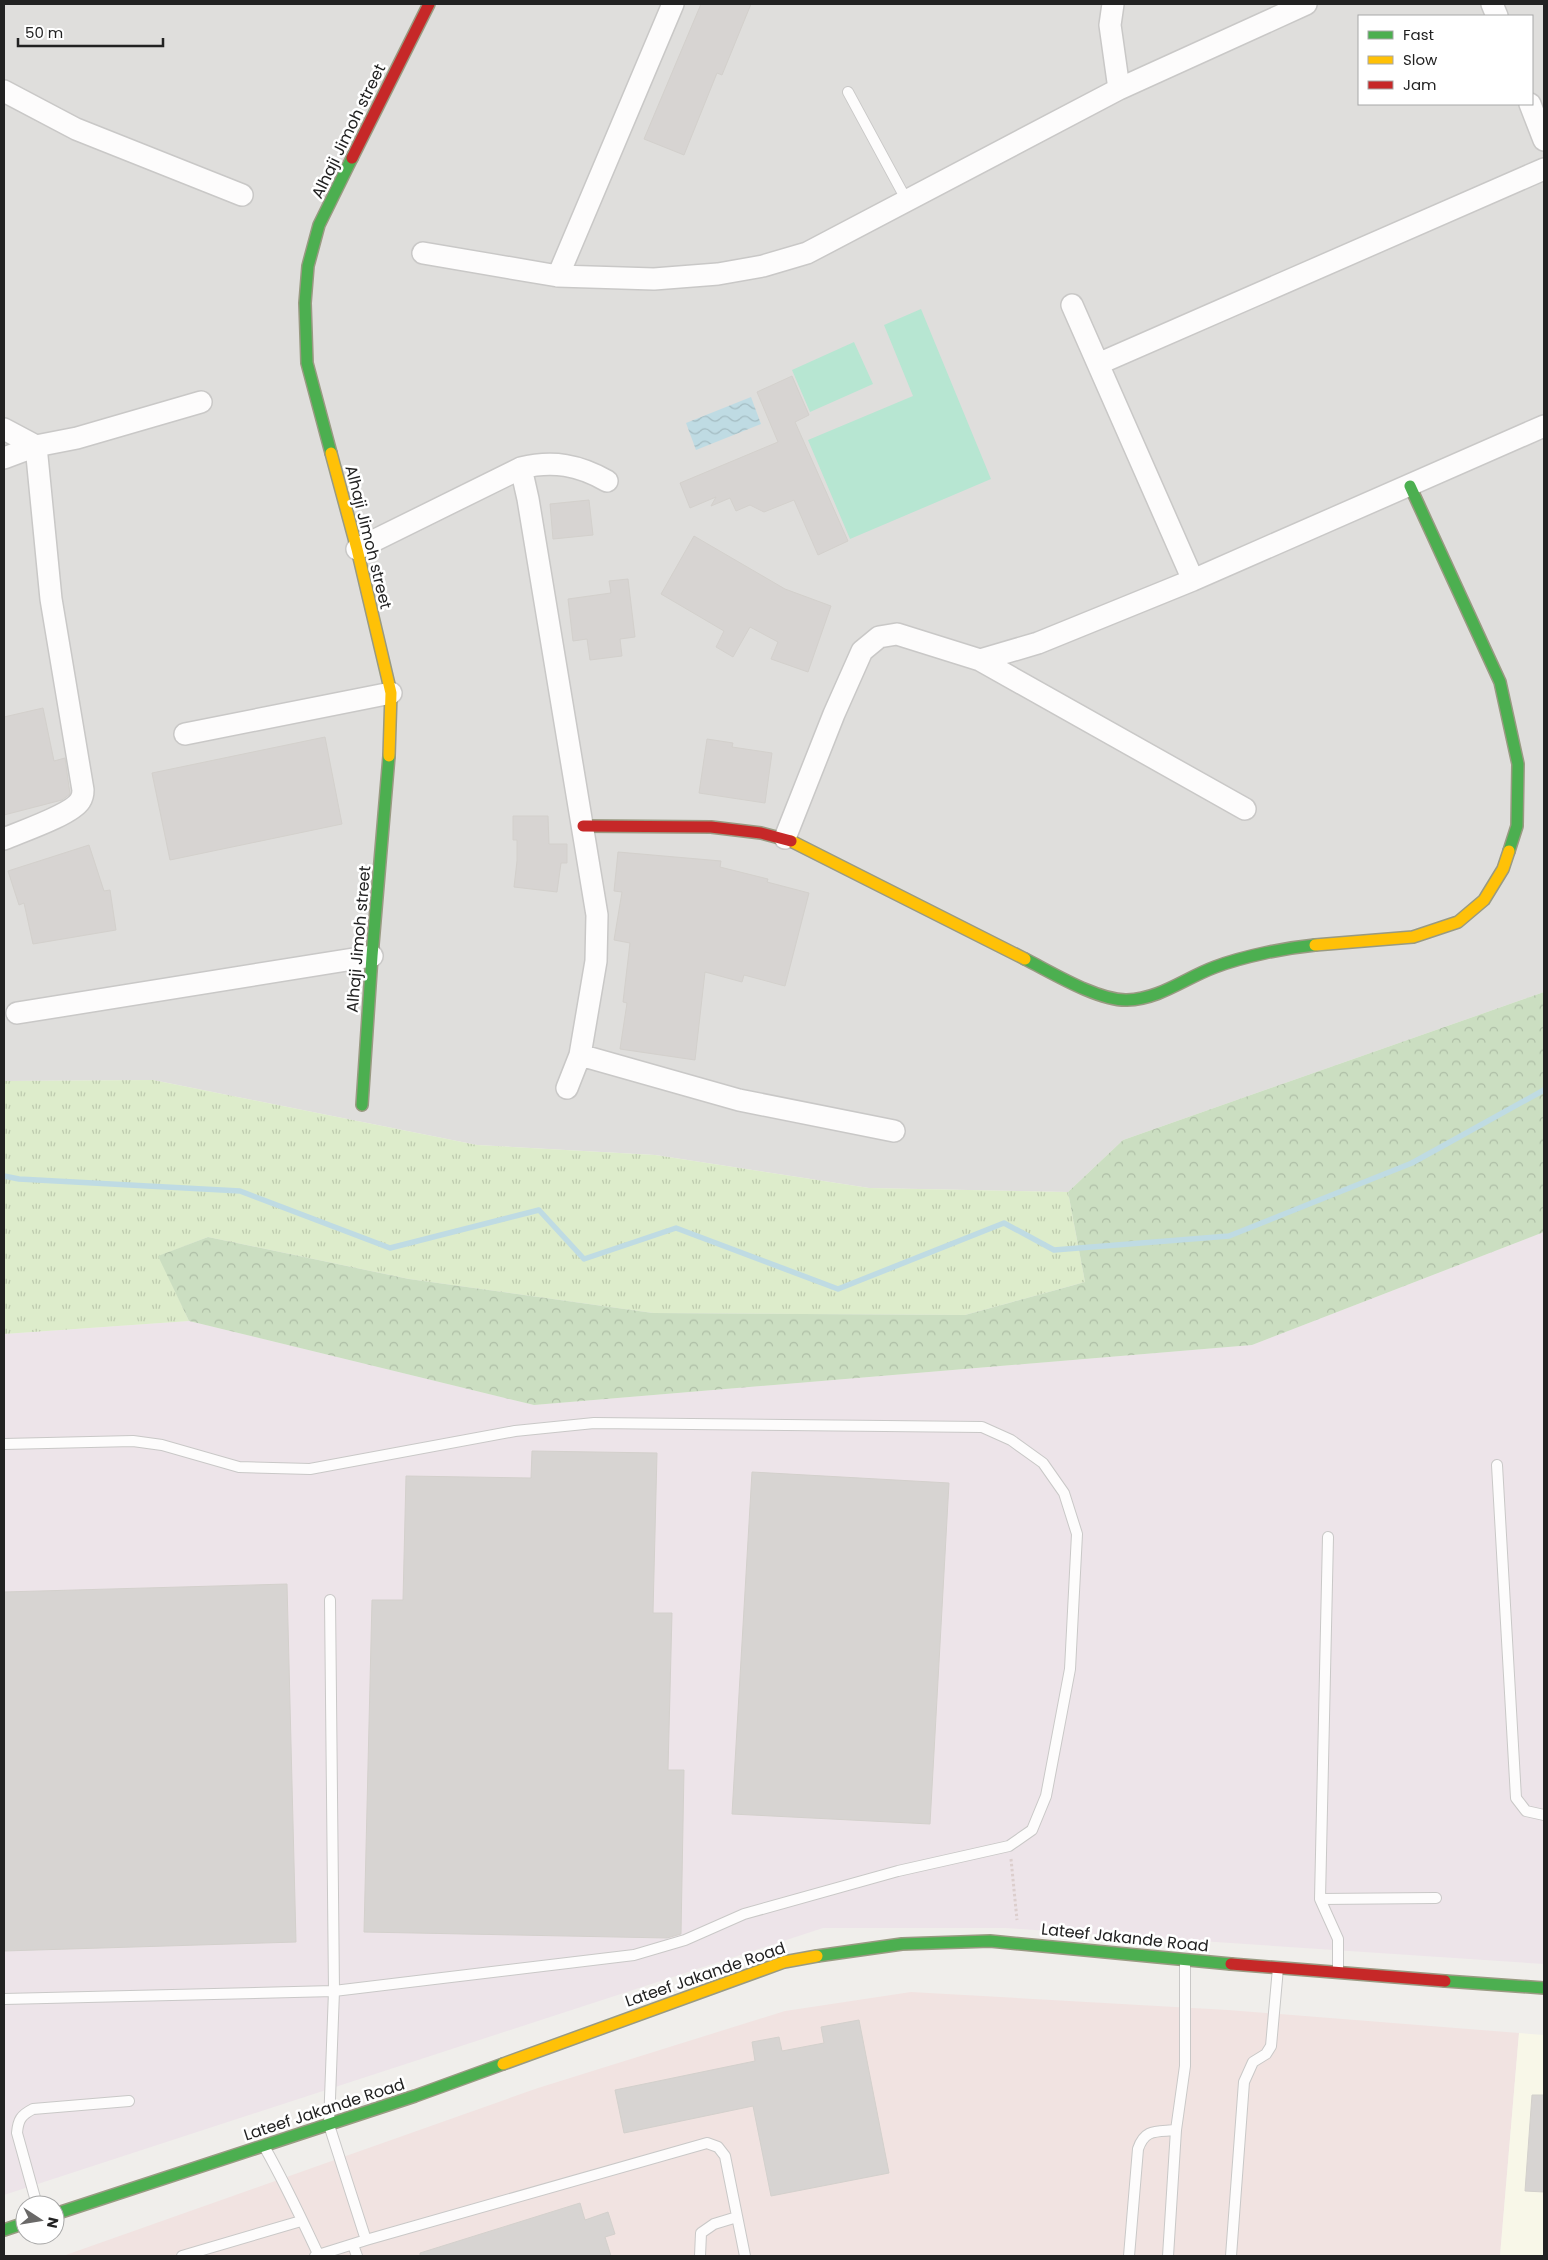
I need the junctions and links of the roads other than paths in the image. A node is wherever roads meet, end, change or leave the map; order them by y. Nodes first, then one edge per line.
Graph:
1 (429, 4) edge
2 (673, 4) edge
3 (1114, 4) edge
4 (1306, 4) edge
5 (1120, 89) junction
6 (4, 91) edge
7 (848, 92) dead end
8 (1530, 105) edge
9 (1544, 140) edge
10 (1544, 169) edge
11 (242, 195) dead end
12 (907, 200) junction
13 (422, 253) dead end
14 (558, 276) junction
15 (1072, 305) dead end
16 (1098, 364) junction
17 (201, 402) dead end
18 (1544, 426) edge
19 (4, 429) edge
20 (36, 446) junction
21 (4, 458) edge
22 (521, 468) junction
23 (607, 482) dead end
24 (1410, 486) junction
25 (357, 549) junction
26 (1193, 580) junction
27 (980, 660) junction
28 (391, 693) junction
29 (185, 734) dead end
30 (1245, 809) dead end
31 (583, 826) junction
32 (785, 838) junction
33 (4, 839) edge
34 (372, 956) junction
35 (17, 1013) dead end
36 (580, 1056) junction
37 (567, 1088) dead end
38 (362, 1105) dead end
39 (894, 1131) dead end
40 (4, 1444) edge
41 (1497, 1465) dead end
42 (1328, 1537) dead end
43 (330, 1600) dead end
44 (1544, 1815) edge
45 (1436, 1898) dead end
46 (1320, 1899) junction
47 (1185, 1960) junction
48 (1278, 1967) junction
49 (1338, 1973) junction
50 (1544, 1988) edge
51 (334, 1991) junction
52 (4, 1999) edge
53 (129, 2101) dead end
54 (329, 2126) junction
55 (1176, 2130) junction
56 (264, 2146) junction
57 (34, 2195) edge
58 (65, 2211) edge
59 (737, 2217) junction
60 (301, 2221) junction
61 (366, 2240) junction
62 (353, 2245) junction
63 (182, 2256) edge
64 (318, 2256) edge
65 (357, 2256) edge
66 (700, 2256) edge
67 (745, 2256) edge
68 (1129, 2256) edge
69 (1168, 2256) edge
70 (1231, 2256) edge

1 - 25 street, Alhaji Jimoh street
2 - 14 street
3 - 5 street
4 - 5 street
5 - 12 street
6 - 11 street
7 - 12 lane
8 - 9 street
10 - 16 street
12 - 14 street
13 - 14 street
15 - 16 street
16 - 26 street
17 - 20 street
18 - 24 street
19 - 20 street
20 - 21 street
20 - 33 street
22 - 23 street
22 - 25 street
22 - 31 street
24 - 26 street
24 - 32 street
25 - 28 street, Alhaji Jimoh street
26 - 27 street
27 - 30 street
27 - 32 street
28 - 29 street
28 - 34 street, Alhaji Jimoh street
31 - 32 street
31 - 36 street
34 - 35 street
34 - 38 street, Alhaji Jimoh street
36 - 37 street
36 - 39 street
40 - 51 lane
41 - 44 lane
42 - 46 lane
43 - 51 lane
45 - 46 lane
46 - 49 lane
47 - 48 street, Lateef Jakande Road
47 - 54 street, Lateef Jakande Road
47 - 55 lane
48 - 49 street, Lateef Jakande Road
48 - 70 lane
49 - 50 street, Lateef Jakande Road
51 - 52 lane
51 - 54 lane
53 - 57 lane
54 - 56 street, Lateef Jakande Road
54 - 61 lane
55 - 68 lane
55 - 69 lane
56 - 58 street, Lateef Jakande Road
56 - 60 lane
59 - 61 lane
59 - 66 lane
59 - 67 lane
60 - 63 lane
60 - 64 lane
61 - 62 lane
62 - 64 lane
62 - 65 lane

